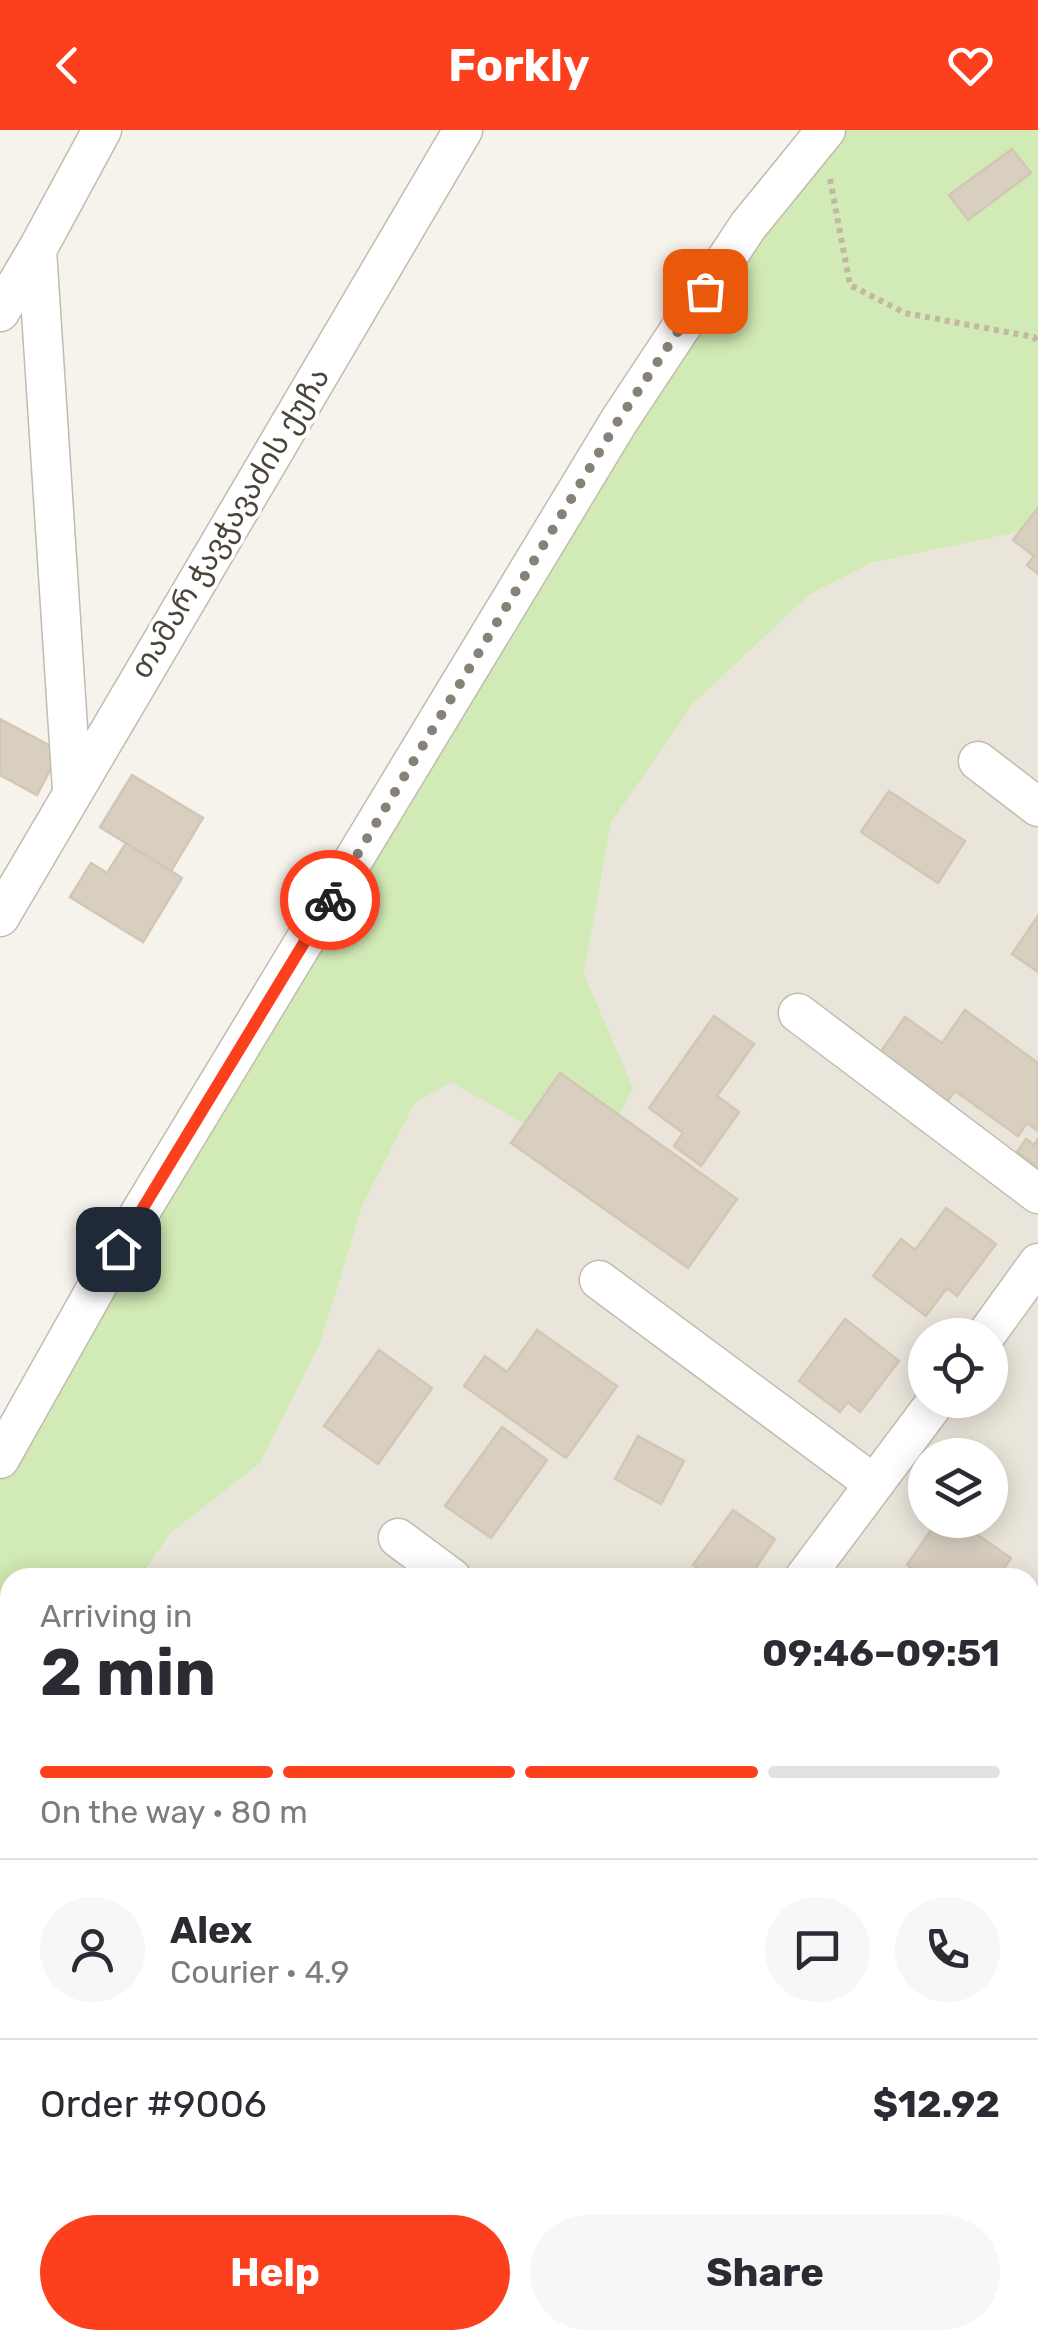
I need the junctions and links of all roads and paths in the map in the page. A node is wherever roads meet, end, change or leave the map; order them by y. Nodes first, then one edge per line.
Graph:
1 (102, 130) edge
2 (463, 130) edge
3 (824, 132) edge
4 (37, 250) junction
5 (0, 312) edge
6 (1038, 343) edge
7 (978, 761) dead end
8 (72, 790) junction
9 (1038, 807) edge
10 (0, 918) edge
11 (798, 1012) dead end
12 (1038, 1194) edge
13 (1038, 1262) edge
14 (599, 1280) dead end
15 (998, 1318) edge
16 (924, 1418) edge
17 (0, 1459) edge
18 (874, 1484) junction
19 (398, 1538) dead end
20 (438, 1568) edge
21 (811, 1568) edge

1 - 4 street
2 - 8 street, თამარ ჭავჭავაძის ქუჩა
3 - 6 path
3 - 17 street
4 - 5 street
4 - 8 street
7 - 9 street
8 - 10 street, თამარ ჭავჭავაძის ქუჩა
11 - 12 street
13 - 15 street
14 - 18 street
16 - 18 street
18 - 21 street
19 - 20 street

